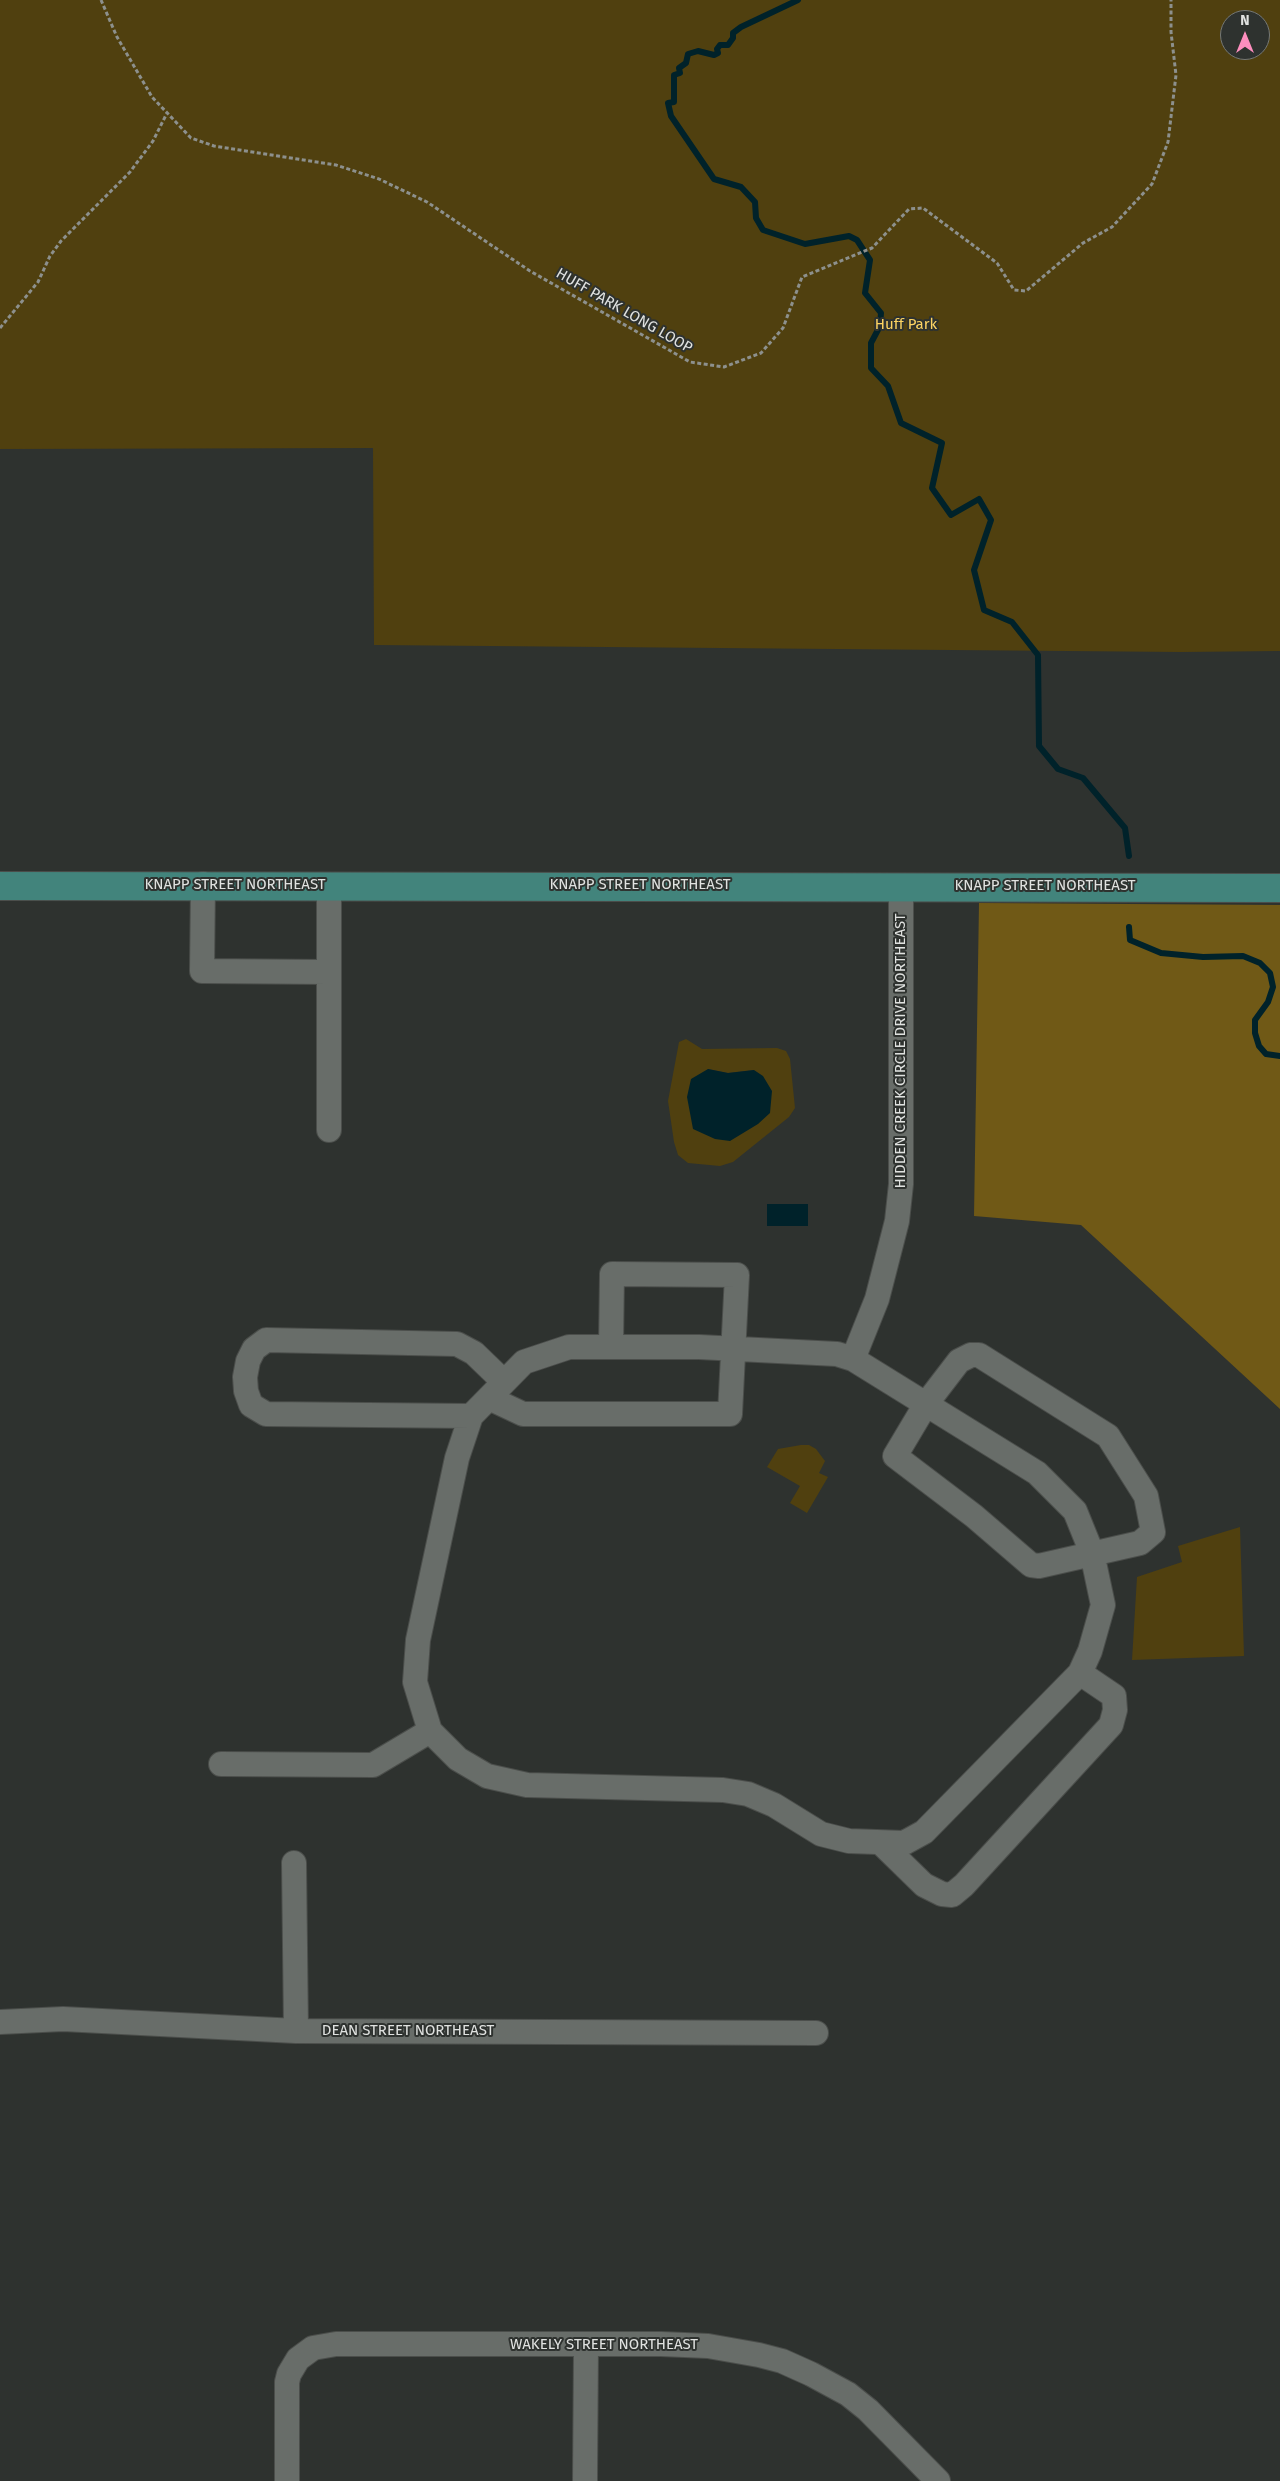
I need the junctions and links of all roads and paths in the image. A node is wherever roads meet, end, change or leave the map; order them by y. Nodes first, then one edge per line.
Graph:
1 (102, 0) edge
2 (1171, 0) edge
3 (167, 113) junction
4 (0, 328) edge
5 (203, 884) junction
6 (329, 885) junction
7 (0, 886) edge
8 (901, 886) junction
9 (1280, 888) edge
10 (328, 972) junction
11 (329, 1130) dead end
12 (611, 1346) junction
13 (735, 1349) junction
14 (853, 1358) junction
15 (497, 1390) junction
16 (926, 1404) junction
17 (471, 1416) junction
18 (1092, 1553) junction
19 (1080, 1673) junction
20 (430, 1731) junction
21 (221, 1764) dead end
22 (882, 1844) junction
23 (294, 1863) dead end
24 (0, 2022) edge
25 (296, 2031) junction
26 (816, 2033) dead end
27 (586, 2345) junction
28 (287, 2481) edge
29 (585, 2481) edge
30 (938, 2481) edge

1 - 3 path, HUFF PARK LONG LOOP
2 - 3 path, HUFF PARK LONG LOOP
3 - 4 path
5 - 6 main road, KNAPP STREET NORTHEAST
5 - 7 main road, KNAPP STREET NORTHEAST
5 - 10 street
6 - 8 main road, KNAPP STREET NORTHEAST
6 - 10 street
8 - 9 main road, KNAPP STREET NORTHEAST
8 - 14 street, HIDDEN CREEK CIRCLE DRIVE NORTHEAST
10 - 11 street
12 - 13 street
12 - 13 street
12 - 15 street
13 - 14 street
13 - 15 street
14 - 16 street
15 - 17 street
15 - 17 street
16 - 18 street
16 - 18 street
16 - 18 street
17 - 20 street
18 - 19 street
19 - 22 street
19 - 22 street
20 - 21 street
20 - 22 street
23 - 25 street
24 - 25 street, DEAN STREET NORTHEAST
25 - 26 street, DEAN STREET NORTHEAST
27 - 28 street, WAKELY STREET NORTHEAST
27 - 29 street
27 - 30 street, WAKELY STREET NORTHEAST

